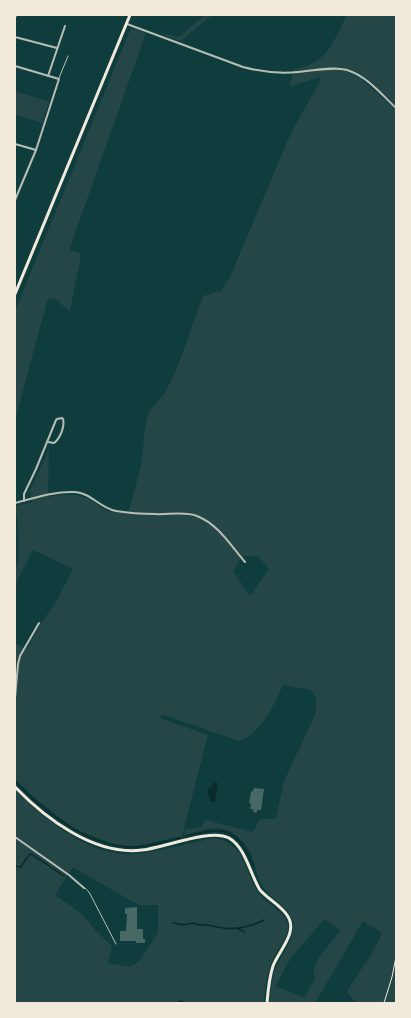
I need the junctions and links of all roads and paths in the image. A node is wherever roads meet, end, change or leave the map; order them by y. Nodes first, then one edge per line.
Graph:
1 (16, 15) edge
2 (130, 15) edge
3 (15, 18) edge
4 (127, 24) junction
5 (65, 26) dead end
6 (15, 37) edge
7 (57, 48) junction
8 (68, 56) dead end
9 (15, 66) edge
10 (48, 76) junction
11 (59, 79) junction
12 (396, 108) edge
13 (15, 144) edge
14 (36, 150) junction
15 (15, 200) edge
16 (15, 294) edge
17 (48, 442) junction
18 (24, 501) junction
19 (15, 503) edge
20 (245, 562) dead end
21 (39, 623) dead end
22 (15, 698) edge
23 (15, 787) edge
24 (15, 837) edge
25 (84, 888) joint
26 (116, 944) dead end
27 (396, 957) edge
28 (267, 1003) edge
29 (384, 1003) edge

1 - 3 street
2 - 4 main road
4 - 12 street
4 - 16 main road
5 - 7 street
6 - 7 street
7 - 10 street
8 - 11 lane
9 - 10 street
10 - 11 street
11 - 14 street
13 - 14 street
14 - 15 street
17 - 17 street
17 - 18 street
18 - 19 street
18 - 20 street
21 - 22 street
23 - 28 main road
24 - 25 street
25 - 26 lane
27 - 29 path

